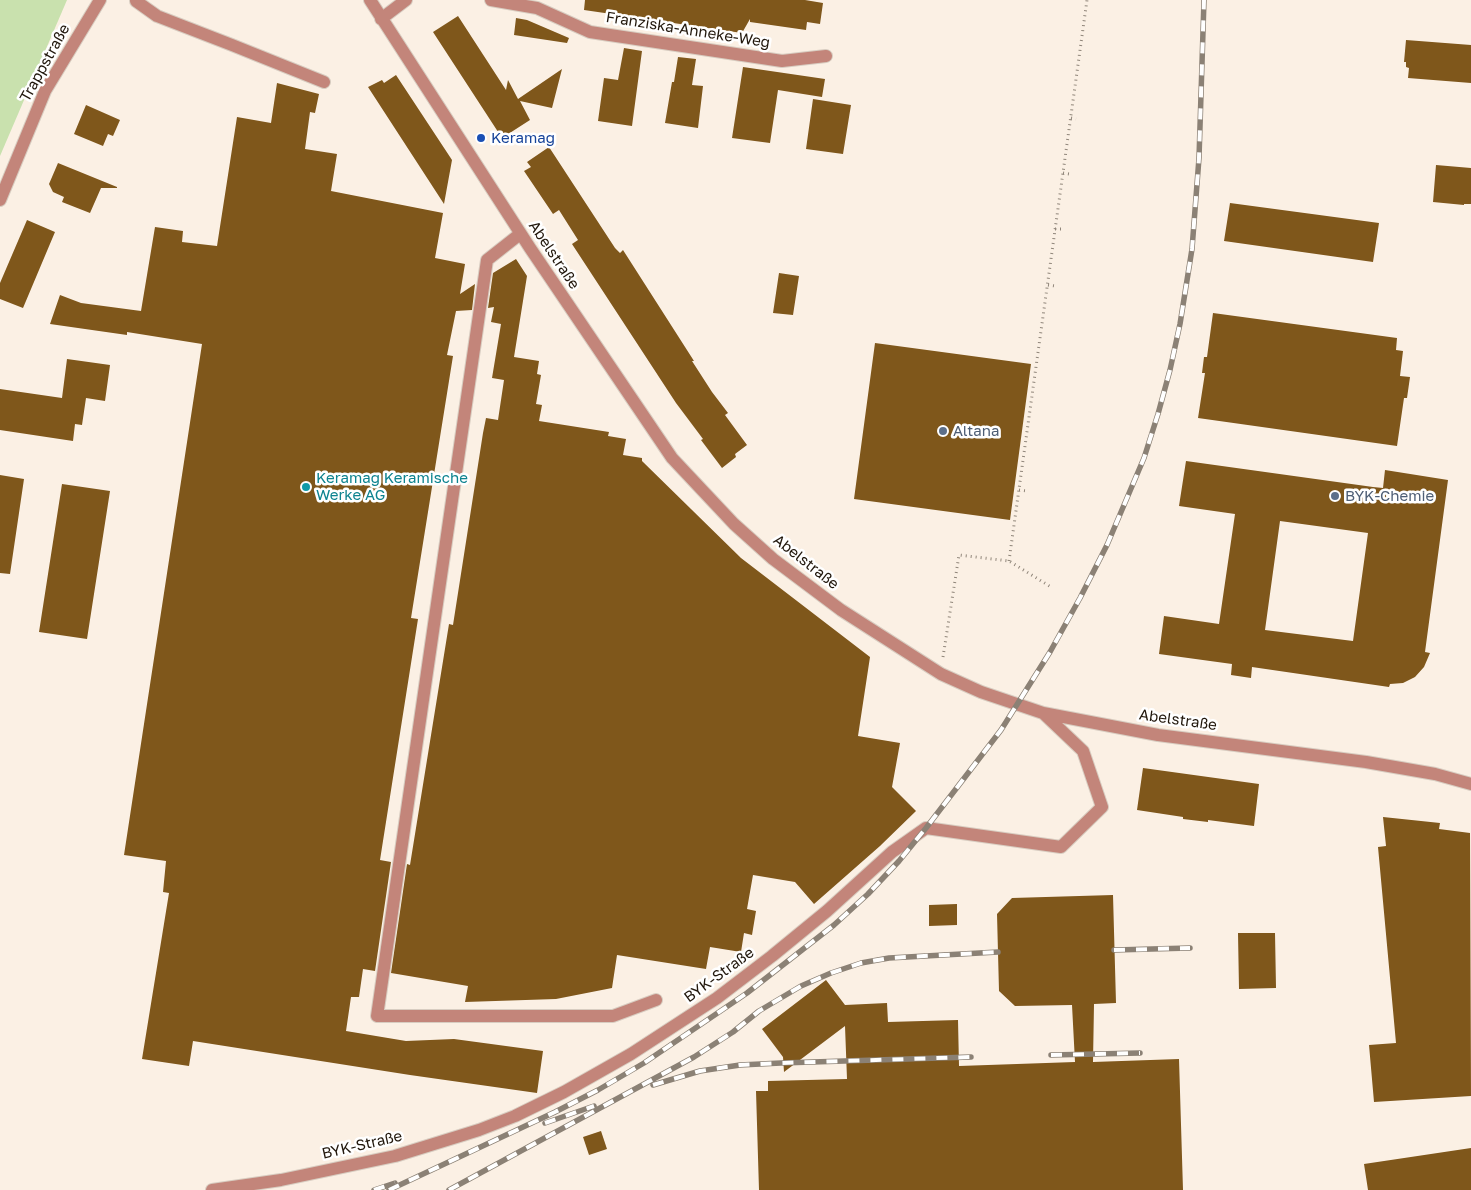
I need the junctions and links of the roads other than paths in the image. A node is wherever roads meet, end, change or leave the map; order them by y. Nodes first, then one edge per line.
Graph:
1 (100, 0) edge
2 (137, 0) edge
3 (370, 0) edge
4 (406, 0) edge
5 (491, 0) edge
6 (381, 19) junction
7 (826, 56) dead end
8 (324, 82) dead end
9 (0, 200) edge
10 (520, 234) junction
11 (1043, 713) junction
12 (1471, 784) edge
13 (656, 1000) dead end
14 (212, 1190) edge

1 - 9 street, Trappstraße
2 - 8 street
3 - 6 street, Abelstraße
4 - 6 street
5 - 7 street, Franziska-Anneke-Weg
6 - 10 street, Abelstraße
10 - 11 street, Abelstraße
10 - 13 street
11 - 12 street, Abelstraße
11 - 14 street, BYK-Straße

